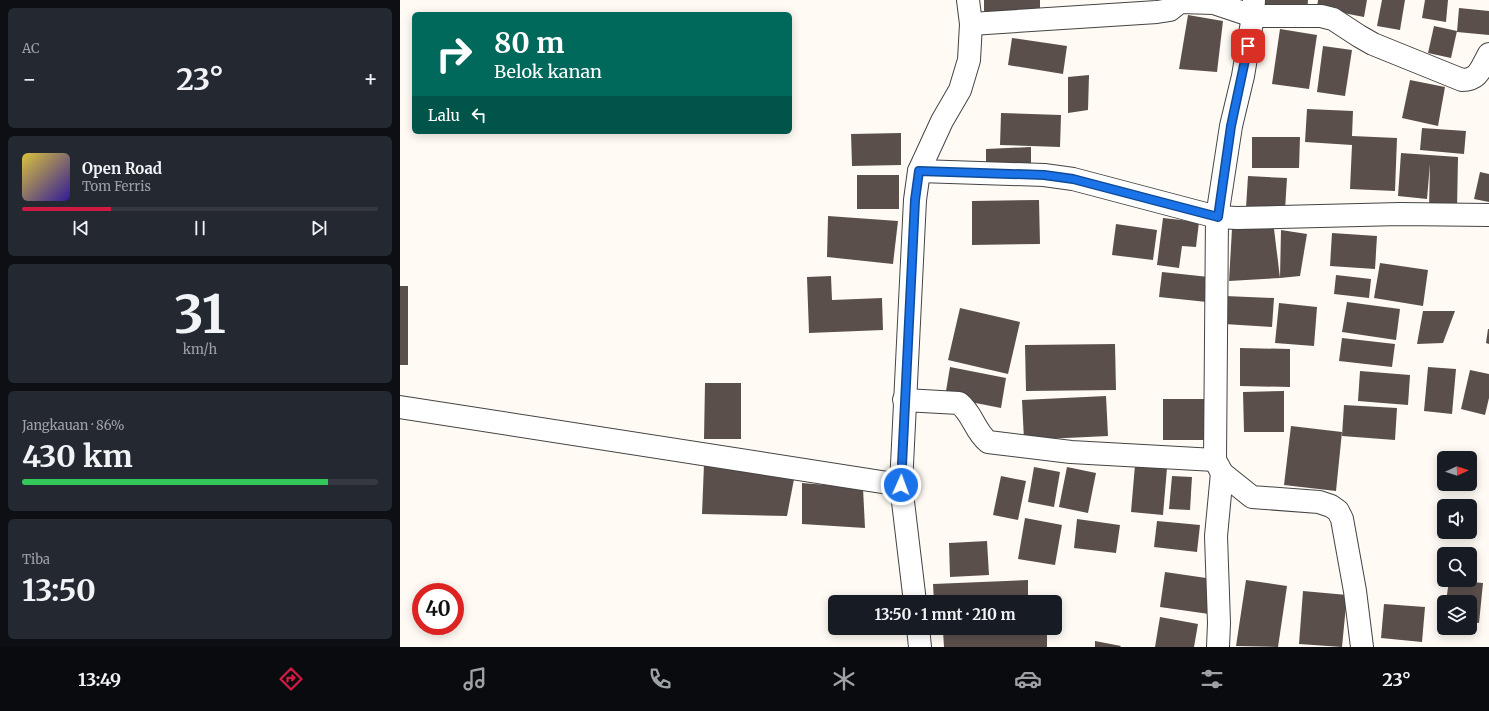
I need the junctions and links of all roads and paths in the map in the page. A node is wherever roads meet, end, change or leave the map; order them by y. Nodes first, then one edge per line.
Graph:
1 (968, 0) edge
2 (1253, 8) edge
3 (971, 24) junction
4 (1489, 54) edge
5 (919, 171) junction
6 (1489, 215) edge
7 (1218, 217) junction
8 (904, 400) junction
9 (400, 407) edge
10 (1218, 466) junction
11 (901, 485) junction
12 (914, 595) edge
13 (919, 635) edge
14 (920, 647) edge
15 (1218, 647) edge
16 (1362, 647) edge

1 - 3 street
2 - 3 street
2 - 4 street
2 - 7 street
3 - 5 street
5 - 7 street
5 - 8 street
6 - 7 street
7 - 10 street
8 - 10 street
8 - 11 street
9 - 11 street
10 - 15 street
10 - 16 street
11 - 12 street
13 - 14 street

